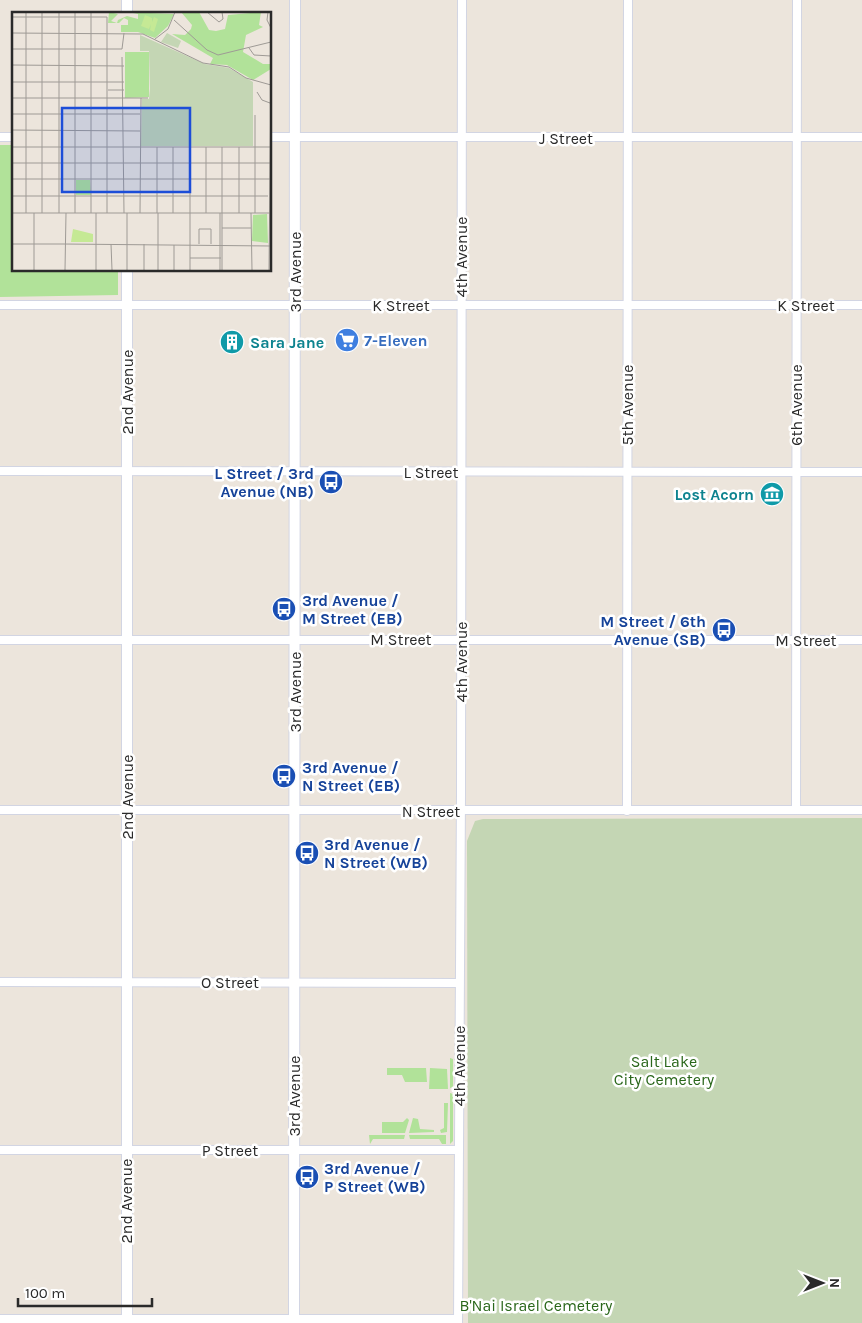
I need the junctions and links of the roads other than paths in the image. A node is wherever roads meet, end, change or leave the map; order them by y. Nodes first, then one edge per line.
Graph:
1 (295, 0) edge
2 (462, 0) edge
3 (628, 0) edge
4 (797, 0) edge
5 (271, 137) edge
6 (295, 137) junction
7 (862, 137) edge
8 (461, 138) junction
9 (628, 138) junction
10 (796, 138) junction
11 (127, 271) edge
12 (127, 304) junction
13 (460, 304) junction
14 (627, 304) junction
15 (0, 305) edge
16 (295, 305) junction
17 (796, 305) junction
18 (862, 305) edge
19 (0, 471) edge
20 (127, 472) junction
21 (295, 472) junction
22 (461, 472) junction
23 (627, 472) junction
24 (796, 472) junction
25 (862, 472) edge
26 (460, 639) junction
27 (0, 640) edge
28 (128, 640) junction
29 (295, 640) junction
30 (627, 640) junction
31 (795, 640) junction
32 (862, 640) edge
33 (0, 810) edge
34 (796, 810) junction
35 (862, 810) edge
36 (127, 811) junction
37 (295, 811) junction
38 (460, 811) junction
39 (627, 811) junction
40 (0, 982) edge
41 (294, 982) junction
42 (127, 983) junction
43 (460, 983) junction
44 (0, 1150) edge
45 (126, 1150) junction
46 (294, 1150) junction
47 (459, 1150) junction
48 (0, 1319) edge
49 (127, 1321) edge
50 (294, 1321) edge
51 (458, 1321) edge

1 - 6 street, 3rd Avenue
2 - 8 street, 4th Avenue
3 - 9 street, 5th Avenue
4 - 10 street, 6th Avenue
5 - 6 street, J Street
6 - 8 street, J Street
6 - 16 street, 3rd Avenue
7 - 10 street, J Street
8 - 9 street, J Street
8 - 13 street, 4th Avenue
9 - 10 street, J Street
9 - 14 street, 5th Avenue
10 - 17 street, 6th Avenue
11 - 12 street, 2nd Avenue
12 - 15 street, K Street
12 - 16 street, K Street
12 - 20 street, 2nd Avenue
13 - 14 street, K Street
13 - 16 street, K Street
13 - 22 street, 4th Avenue
14 - 17 street, K Street
14 - 23 street, 5th Avenue
16 - 21 street, 3rd Avenue
17 - 18 street, K Street
17 - 24 street, 6th Avenue
19 - 20 street, L Street
20 - 21 street, L Street
20 - 28 street, 2nd Avenue
21 - 22 street, L Street
21 - 29 street, 3rd Avenue
22 - 23 street, L Street
22 - 26 street, 4th Avenue
23 - 24 street, L Street
23 - 30 street, 5th Avenue
24 - 25 street, L Street
24 - 31 street, 6th Avenue
26 - 29 street, M Street
26 - 30 street, M Street
26 - 38 street, 4th Avenue
27 - 28 street, M Street
28 - 29 street, M Street
28 - 36 street, 2nd Avenue
29 - 37 street, 3rd Avenue
30 - 31 street, M Street
30 - 39 street, 5th Avenue
31 - 32 street, M Street
31 - 34 street, 6th Avenue
33 - 36 street, N Street
34 - 35 street, N Street
34 - 39 street, N Street
36 - 37 street, N Street
36 - 42 street, 2nd Avenue
37 - 38 street, N Street
37 - 41 street, 3rd Avenue
38 - 39 street, N Street
38 - 43 street, 4th Avenue
40 - 42 street, O Street
41 - 42 street, O Street
41 - 43 street, O Street
41 - 46 street, 3rd Avenue
42 - 45 street, 2nd Avenue
43 - 47 street, 4th Avenue
44 - 45 street, P Street
45 - 46 street, P Street
45 - 49 street, 2nd Avenue
46 - 47 street, P Street
46 - 50 street, 3rd Avenue
47 - 51 street, 4th Avenue
48 - 49 street
49 - 50 street
50 - 51 street

